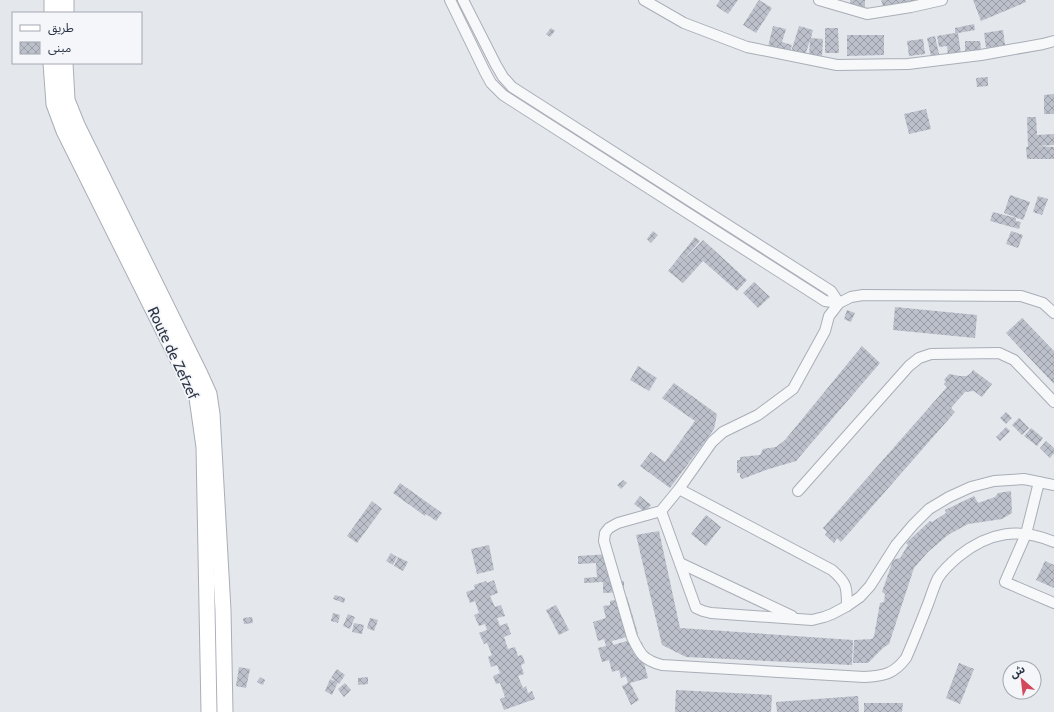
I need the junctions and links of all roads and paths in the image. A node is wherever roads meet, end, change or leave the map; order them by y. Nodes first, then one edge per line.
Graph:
1 (52, 0) edge
2 (66, 0) edge
3 (450, 0) edge
4 (464, 0) edge
5 (644, 0) edge
6 (818, 0) edge
7 (942, 0) edge
8 (52, 12) edge
9 (66, 12) edge
10 (1054, 42) edge
11 (51, 64) edge
12 (65, 64) edge
13 (839, 303) junction
14 (1054, 313) edge
15 (1054, 402) edge
16 (1040, 482) junction
17 (1054, 485) edge
18 (679, 489) junction
19 (798, 491) dead end
20 (661, 511) junction
21 (1026, 534) junction
22 (1054, 542) edge
23 (680, 563) junction
24 (1054, 602) edge
25 (847, 606) junction
26 (797, 619) junction
27 (209, 712) edge
28 (225, 712) edge

1 - 8 main road
2 - 9 main road
3 - 13 street
4 - 13 street
5 - 10 street
6 - 7 street
11 - 27 main road, Route de Zefzef
12 - 28 main road, Route de Zefzef
13 - 14 street
13 - 18 street
15 - 19 street
16 - 17 street
16 - 21 street
16 - 25 street
18 - 20 street
18 - 25 street
20 - 21 street
20 - 23 street
21 - 22 street
21 - 24 street
23 - 26 street
23 - 26 street
25 - 26 street

